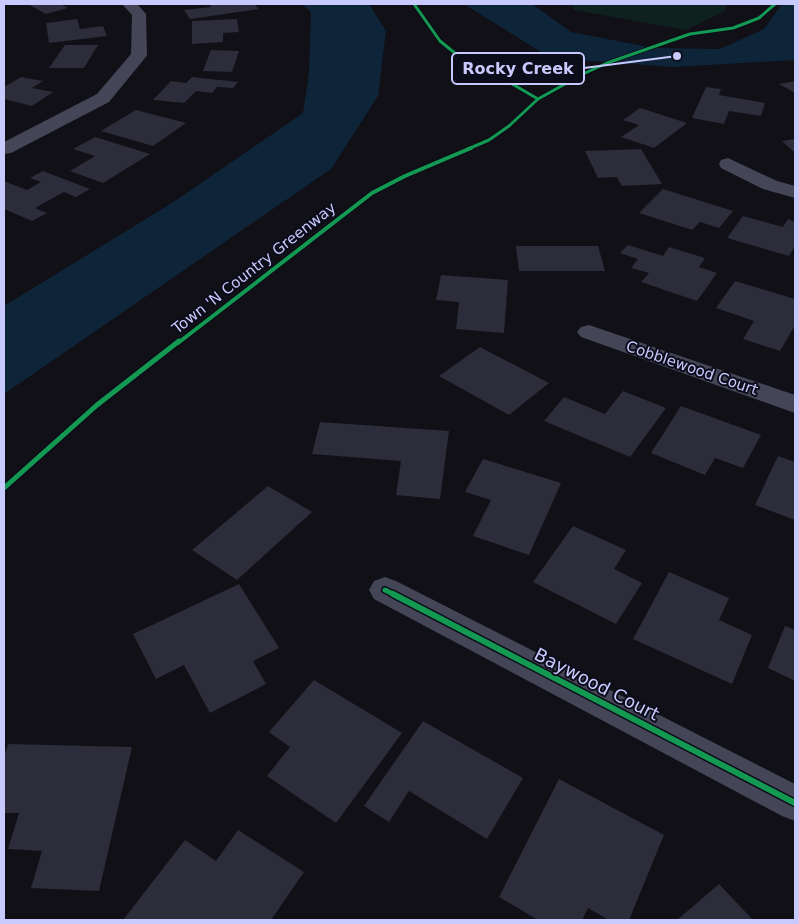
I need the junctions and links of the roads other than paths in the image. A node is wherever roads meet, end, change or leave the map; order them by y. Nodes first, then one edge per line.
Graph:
1 (129, 4) edge
2 (4, 149) edge
3 (728, 164) dead end
4 (795, 192) edge
5 (589, 332) dead end
6 (795, 404) edge
7 (385, 590) dead end
8 (795, 803) edge

1 - 2 street
3 - 4 street
5 - 6 street, Cobblewood Court
7 - 8 street, Baywood Court

